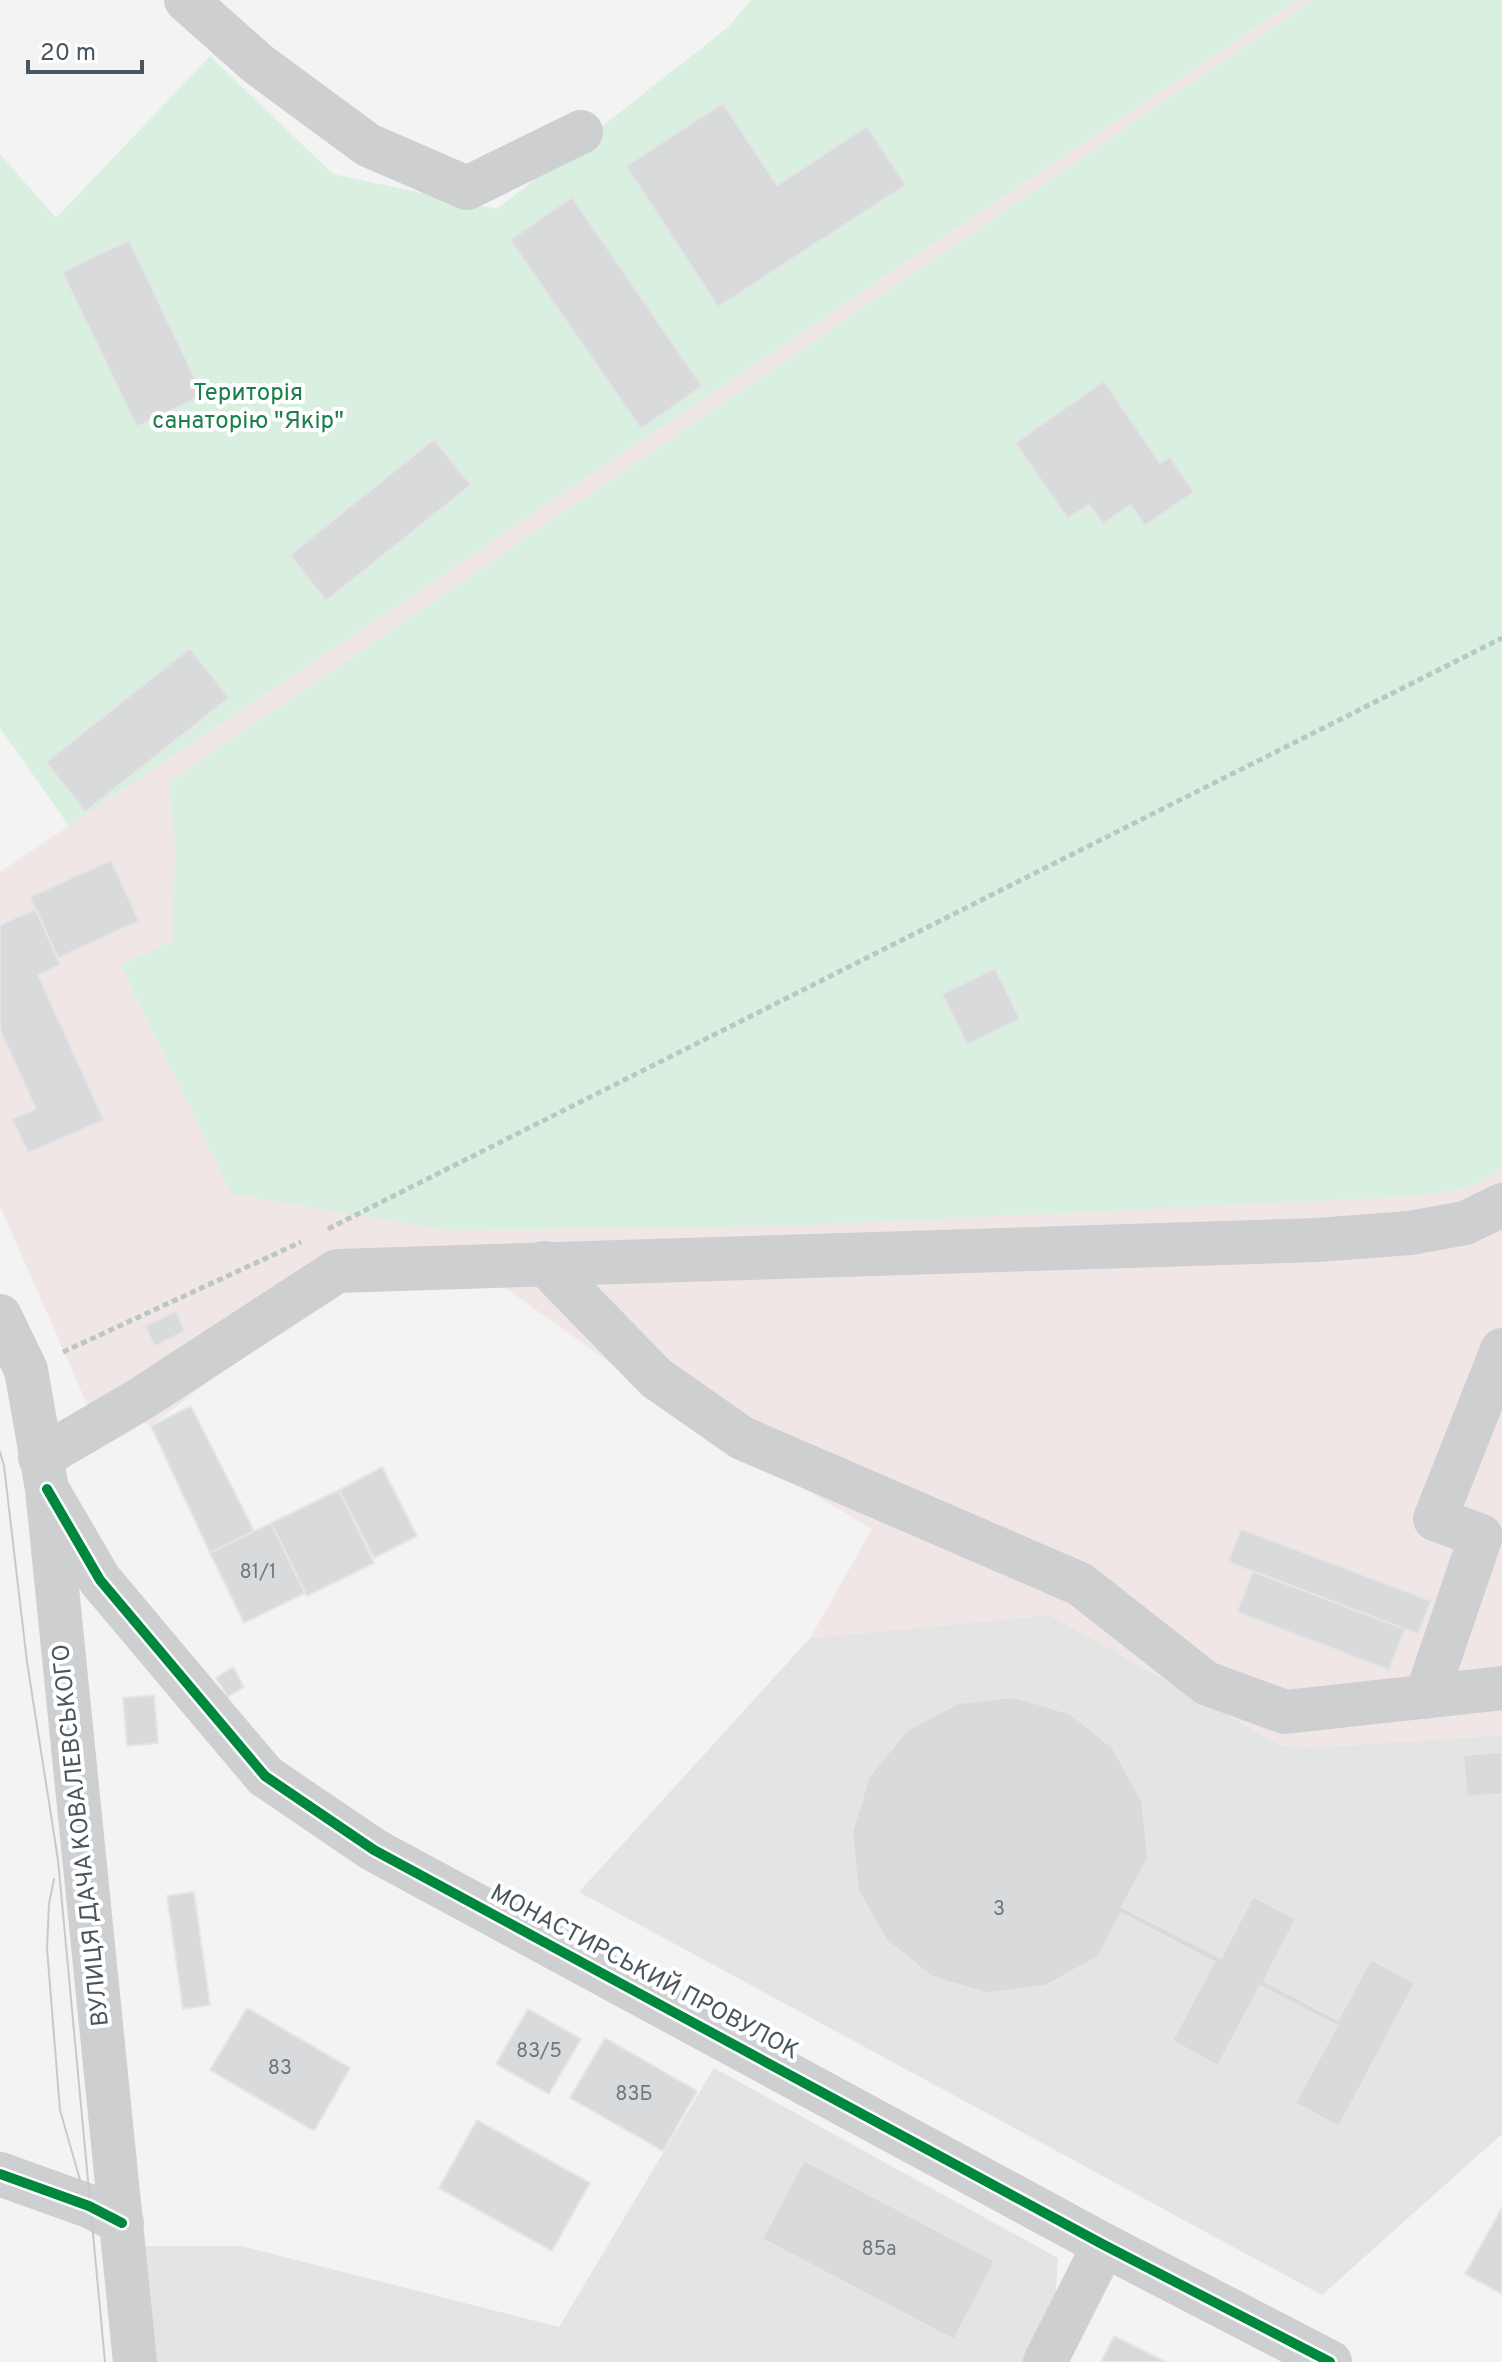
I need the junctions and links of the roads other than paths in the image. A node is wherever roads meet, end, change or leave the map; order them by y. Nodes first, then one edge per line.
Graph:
1 (186, 0) edge
2 (581, 132) dead end
3 (1502, 1205) edge
4 (544, 1263) junction
5 (0, 1316) edge
6 (1502, 1350) edge
7 (43, 1474) junction
8 (1502, 1688) edge
9 (1426, 1697) junction
10 (0, 2174) edge
11 (122, 2223) junction
12 (1104, 2245) junction
13 (135, 2362) edge
14 (1045, 2362) edge
15 (1330, 2362) edge

1 - 2 street
3 - 4 street
4 - 7 street
4 - 9 street
5 - 7 street, ВУЛИЦЯ ДАЧА КОВАЛЕВСЬКОГО
6 - 9 street
7 - 11 street, ВУЛИЦЯ ДАЧА КОВАЛЕВСЬКОГО
7 - 12 street, МОНАСТИРСЬКИЙ ПРОВУЛОК
8 - 9 street
10 - 11 street
11 - 13 street, ВУЛИЦЯ ДАЧА КОВАЛЕВСЬКОГО
12 - 14 street
12 - 15 street, МОНАСТИРСЬКИЙ ПРОВУЛОК

